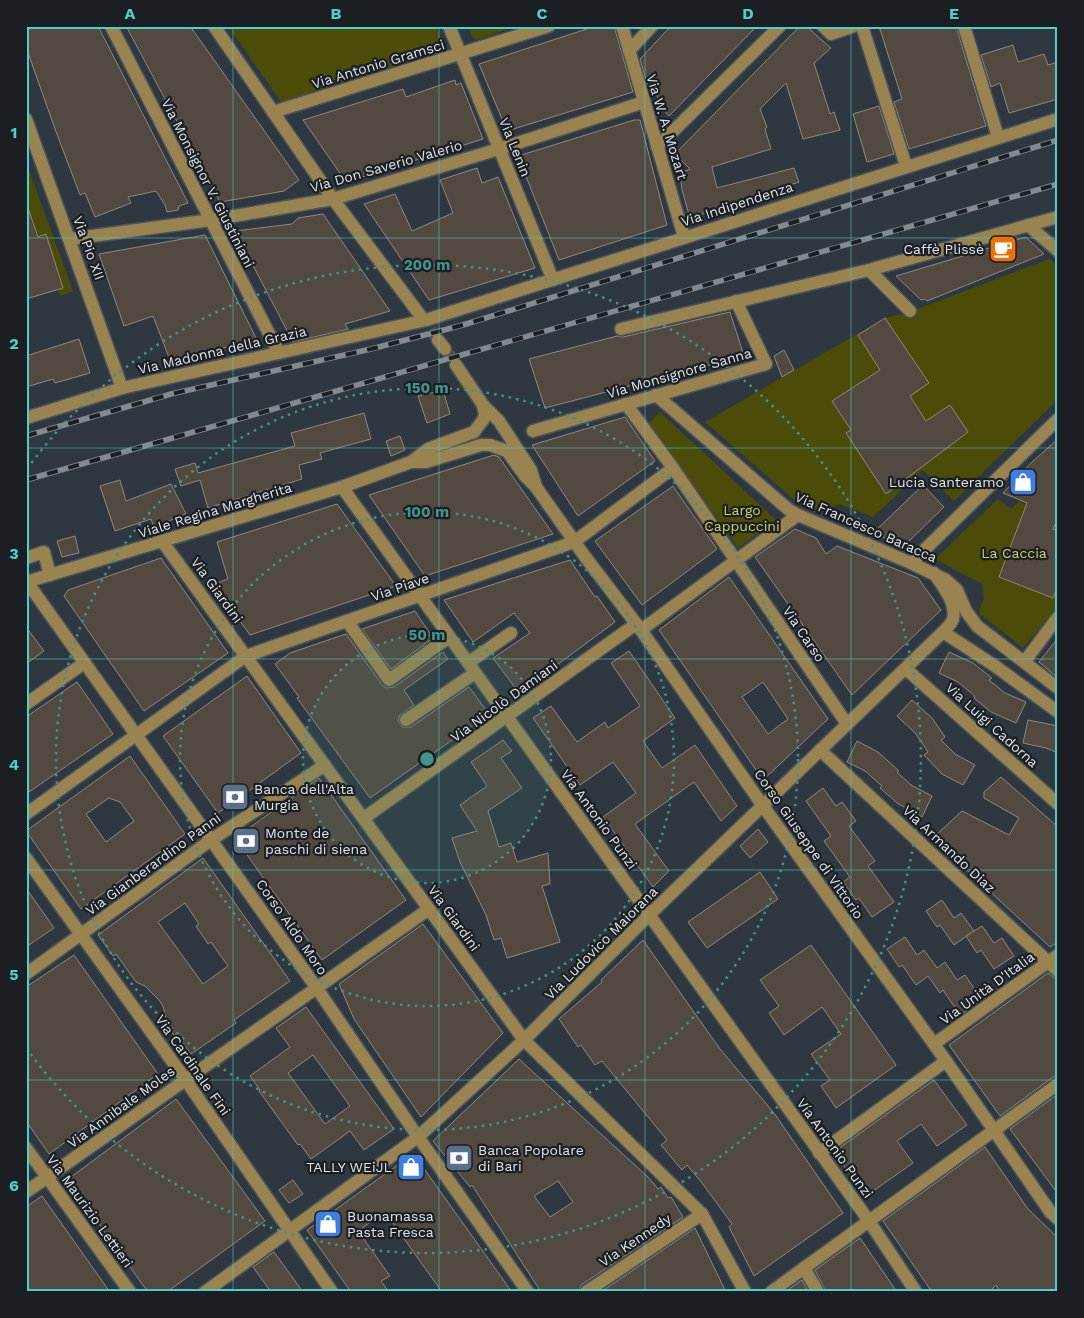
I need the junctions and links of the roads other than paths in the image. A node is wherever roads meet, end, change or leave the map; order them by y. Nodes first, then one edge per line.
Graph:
1 (111, 26) edge
2 (214, 26) edge
3 (449, 26) edge
4 (549, 26) edge
5 (622, 26) edge
6 (652, 26) edge
7 (780, 26) edge
8 (854, 26) edge
9 (862, 26) edge
10 (964, 26) edge
11 (827, 30) edge
12 (629, 51) junction
13 (460, 54) junction
14 (644, 102) junction
15 (273, 112) junction
16 (1058, 118) edge
17 (26, 119) edge
18 (998, 137) junction
19 (657, 147) junction
20 (499, 148) junction
21 (906, 166) junction
22 (333, 199) junction
23 (1058, 217) edge
24 (211, 220) junction
25 (1028, 225) junction
26 (684, 237) junction
27 (70, 239) junction
28 (1058, 251) edge
29 (869, 270) junction
30 (553, 280) junction
31 (736, 301) junction
32 (910, 311) dead end
33 (423, 317) junction
34 (620, 329) dead end
35 (279, 352) junction
36 (456, 365) tunnel mouth
37 (122, 388) junction
38 (656, 395) junction
39 (626, 404) junction
40 (483, 405) junction
41 (26, 418) edge
42 (1057, 423) edge
43 (533, 431) dead end
44 (410, 462) junction
45 (673, 468) junction
46 (342, 487) junction
47 (536, 487) junction
48 (798, 516) junction
49 (162, 541) junction
50 (574, 542) junction
51 (26, 558) edge
52 (736, 560) junction
53 (911, 562) junction
54 (934, 573) junction
55 (50, 575) junction
56 (26, 582) edge
57 (420, 595) junction
58 (1058, 617) edge
59 (347, 621) junction
60 (638, 627) junction
61 (944, 632) junction
62 (511, 633) dead end
63 (450, 637) junction
64 (246, 656) junction
65 (1025, 661) junction
66 (84, 663) junction
67 (472, 668) junction
68 (906, 668) junction
69 (1058, 688) edge
70 (26, 704) edge
71 (1058, 712) edge
72 (507, 717) junction
73 (406, 720) dead end
74 (847, 724) junction
75 (136, 735) junction
76 (820, 750) junction
77 (325, 765) junction
78 (1058, 804) edge
79 (763, 806) junction
80 (26, 814) edge
81 (364, 818) junction
82 (211, 840) junction
83 (26, 858) edge
84 (429, 909) junction
85 (649, 915) junction
86 (81, 935) junction
87 (1055, 963) edge
88 (26, 974) edge
89 (316, 987) junction
90 (524, 1040) junction
91 (934, 1044) junction
92 (946, 1061) junction
93 (185, 1080) junction
94 (1058, 1084) edge
95 (994, 1130) junction
96 (418, 1136) junction
97 (26, 1148) edge
98 (820, 1153) junction
99 (48, 1177) junction
100 (26, 1192) edge
101 (702, 1214) junction
102 (1058, 1219) edge
103 (869, 1221) junction
104 (289, 1230) junction
105 (804, 1268) junction
106 (130, 1292) edge
107 (205, 1292) edge
108 (332, 1292) edge
109 (528, 1292) edge
110 (586, 1292) edge
111 (745, 1292) edge
112 (770, 1292) edge
113 (818, 1292) edge
114 (916, 1292) edge

1 - 24 street, Via Monsignor V. Giustiniani
2 - 15 street
3 - 13 street, Via Lenin
4 - 13 street, Via Antonio Gramsci
5 - 12 street, Via W. A. Mozart
6 - 12 street
7 - 19 street
8 - 11 street
9 - 21 street
10 - 18 street
12 - 14 street, Via W. A. Mozart
13 - 15 street, Via Antonio Gramsci
13 - 20 street, Via Lenin
14 - 19 street, Via W. A. Mozart
14 - 20 street, Via Don Saverio Valerio
15 - 22 street
16 - 18 street, Via Indipendenza
17 - 27 street, Via Pio XII
18 - 21 street, Via Indipendenza
19 - 26 street, Via W. A. Mozart
20 - 22 street, Via Don Saverio Valerio
20 - 30 street, Via Lenin
21 - 26 street, Via Indipendenza
22 - 24 street, Via Don Saverio Valerio
22 - 33 street
23 - 25 street
24 - 27 street, Via Don Saverio Valerio
24 - 35 street, Via Monsignor V. Giustiniani
25 - 28 street
25 - 29 street
26 - 30 street, Via Indipendenza
27 - 37 street, Via Pio XII
29 - 31 street
29 - 32 street
30 - 33 street, Via Indipendenza
31 - 34 street
31 - 38 street, Via Monsignore Sanna
33 - 35 street, Via Madonna della Grazia
35 - 37 street, Via Madonna della Grazia
36 - 40 street
37 - 41 street, Via Madonna della Grazia
38 - 39 street, Via Monsignore Sanna
38 - 48 street, Via Francesco Baracca
39 - 43 street, Via Monsignore Sanna
39 - 45 street
40 - 44 street, Viale Regina Margherita
40 - 47 street
42 - 53 street
44 - 46 street, Viale Regina Margherita
44 - 47 street, Viale Regina Margherita
45 - 50 street, Via Piave
45 - 52 street
46 - 49 street, Viale Regina Margherita
46 - 57 street, Vía Antonio Punzi
47 - 50 street, Corso Giuseppe di Vittorio
48 - 52 street, Via Nicolò Damiani
48 - 53 street, Via Francesco Baracca
49 - 55 street, Viale Regina Margherita
49 - 64 street, Via Giardini
50 - 57 street, Via Piave
50 - 60 street, Corso Giuseppe di Vittorio
51 - 55 street
52 - 60 street, Via Nicolò Damiani
52 - 74 street, Via Carso
53 - 54 street, Via Francesco Baracca
54 - 61 street, Via Ludovico Maiorana
54 - 65 street, Via Francesco Baracca
55 - 56 street, Viale Regina Margherita
56 - 66 street, Corso Aldo Moro
57 - 59 street, Via Piave
57 - 63 street, Vía Antonio Punzi
58 - 65 street
59 - 63 street
59 - 64 street, Via Piave
60 - 72 street, Via Nicolò Damiani
60 - 79 street, Corso Giuseppe di Vittorio
61 - 68 street, Via Ludovico Maiorana
61 - 71 street
62 - 67 street
63 - 67 street, Vía Antonio Punzi
64 - 75 street, Via Piave
64 - 77 street, Via Giardini
65 - 69 street, Via Francesco Baracca
66 - 70 street
66 - 75 street, Corso Aldo Moro
67 - 72 street, Vía Antonio Punzi
67 - 73 street
68 - 74 street, Via Ludovico Maiorana
68 - 78 street, Via Luigi Cadorna
72 - 81 street, Via Nicolò Damiani
72 - 85 street, Vía Antonio Punzi
74 - 76 street, Via Ludovico Maiorana
75 - 80 street, Via Piave
75 - 82 street, Corso Aldo Moro
76 - 79 street, Via Ludovico Maiorana
76 - 87 street, Via Armando Diaz
77 - 81 street, Via Giardini
77 - 82 street, Via Gianberardino Panni
79 - 85 street, Via Ludovico Maiorana
79 - 91 street, Corso Giuseppe di Vittorio
81 - 84 street, Via Giardini
82 - 86 street, Via Gianberardino Panni
82 - 89 street, Corso Aldo Moro
83 - 86 street, Via Cardinale Fini
84 - 89 street, Via Annibale Moles
84 - 90 street, Via Giardini
85 - 90 street, Via Ludovico Maiorana
85 - 98 street, Vía Antonio Punzi
86 - 88 street, Via Gianberardino Panni
86 - 93 street, Via Cardinale Fini
87 - 91 street, Via Unità D'Italia
89 - 93 street, Via Annibale Moles
89 - 96 street, Corso Aldo Moro
90 - 96 street, Via Ludovico Maiorana
90 - 101 street, Via Giardini
91 - 92 street, Corso Giuseppe di Vittorio
92 - 95 street, Corso Giuseppe di Vittorio
92 - 98 street
93 - 99 street, Via Annibale Moles
93 - 104 street, Via Cardinale Fini
94 - 95 street
95 - 102 street, Corso Giuseppe di Vittorio
95 - 103 street
96 - 104 street, Via Ludovico Maiorana
96 - 109 street, Corso Aldo Moro
97 - 99 street, Via Maurizio Lettieri
98 - 103 street, Vía Antonio Punzi
99 - 100 street, Via Annibale Moles
99 - 106 street, Via Maurizio Lettieri
101 - 110 street, Via Kennedy
101 - 111 street, Via Giardini
103 - 105 street
103 - 114 street, Vía Antonio Punzi
104 - 107 street, Via Ludovico Maiorana
104 - 108 street, Via Cardinale Fini
105 - 112 street
105 - 113 street

